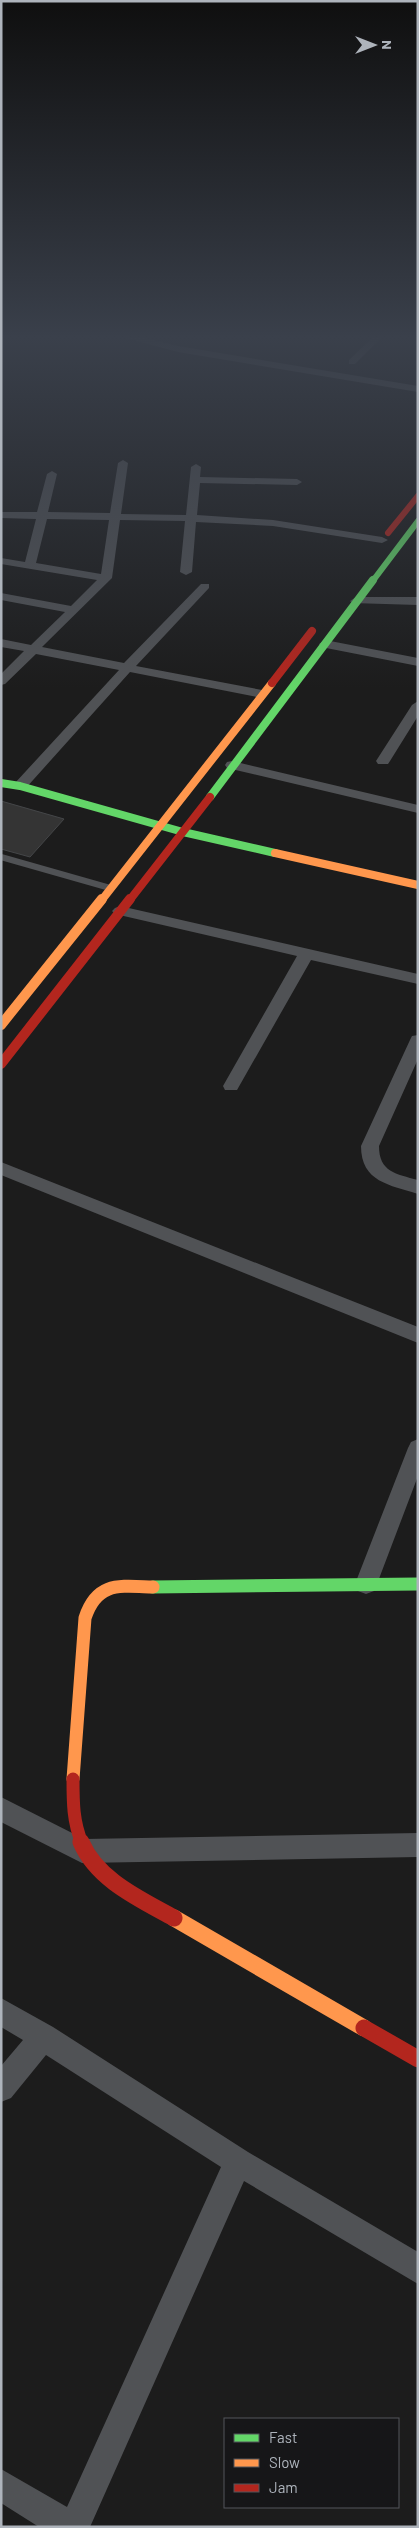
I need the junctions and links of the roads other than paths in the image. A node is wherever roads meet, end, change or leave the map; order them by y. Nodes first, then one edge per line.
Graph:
1 (123, 463) dead end
2 (196, 467) dead end
3 (52, 474) dead end
4 (195, 480) junction
5 (297, 482) dead end
6 (418, 496) edge
7 (1, 515) edge
8 (42, 516) junction
9 (115, 518) junction
10 (190, 518) junction
11 (416, 528) edge
12 (379, 544) joint
13 (1, 561) edge
14 (30, 566) junction
15 (186, 572) dead end
16 (106, 578) junction
17 (205, 586) dead end
18 (1, 596) edge
19 (356, 601) junction
20 (418, 601) edge
21 (75, 610) junction
22 (321, 618) dead end
23 (1, 643) edge
24 (325, 644) junction
25 (35, 650) junction
26 (418, 662) edge
27 (127, 668) junction
28 (1, 682) edge
29 (262, 694) junction
30 (418, 705) edge
31 (400, 733) junction
32 (418, 736) edge
33 (383, 761) dead end
34 (232, 765) junction
35 (1, 783) edge
36 (20, 786) junction
37 (418, 809) edge
38 (161, 826) junction
39 (183, 832) junction
40 (1, 857) edge
41 (418, 885) edge
42 (110, 888) junction
43 (120, 910) junction
44 (307, 953) junction
45 (418, 979) edge
46 (1, 1025) edge
47 (418, 1040) edge
48 (1, 1064) edge
49 (230, 1086) dead end
50 (1, 1168) edge
51 (418, 1187) edge
52 (418, 1335) edge
53 (418, 1448) edge
54 (366, 1584) junction
55 (418, 1584) edge
56 (1, 1809) edge
57 (418, 1845) edge
58 (82, 1851) junction
59 (1, 2012) edge
60 (43, 2037) junction
61 (418, 2059) edge
62 (1, 2088) edge
63 (238, 2162) junction
64 (418, 2269) edge
65 (1, 2485) edge
66 (69, 2527) edge
67 (74, 2527) edge

1 - 9 street
2 - 4 street
3 - 8 street
4 - 5 street
4 - 10 street
6 - 12 main road
7 - 8 street
8 - 9 street
8 - 14 street
9 - 10 street
9 - 16 street
10 - 12 street
10 - 15 street
11 - 19 main road
13 - 14 street
14 - 16 street
16 - 21 street
17 - 27 street
18 - 21 street
19 - 20 street
19 - 24 main road
21 - 25 street
22 - 29 main road
23 - 25 street
24 - 26 street
24 - 34 main road
25 - 27 street
25 - 28 street
27 - 29 street
27 - 36 street
29 - 38 main road
30 - 31 street
31 - 32 street
31 - 33 street
34 - 37 street
34 - 39 main road
35 - 36 main road
36 - 38 main road
38 - 39 main road
38 - 42 main road
39 - 41 main road
39 - 43 main road
40 - 42 lane
42 - 46 main road
43 - 44 street
43 - 48 main road
44 - 45 street
44 - 49 street
47 - 51 street
50 - 52 street
53 - 54 street
54 - 55 main road
54 - 58 main road
56 - 58 street
57 - 58 street
58 - 61 main road
59 - 60 street
60 - 62 street
60 - 63 street
63 - 64 street
63 - 67 street
65 - 66 street

